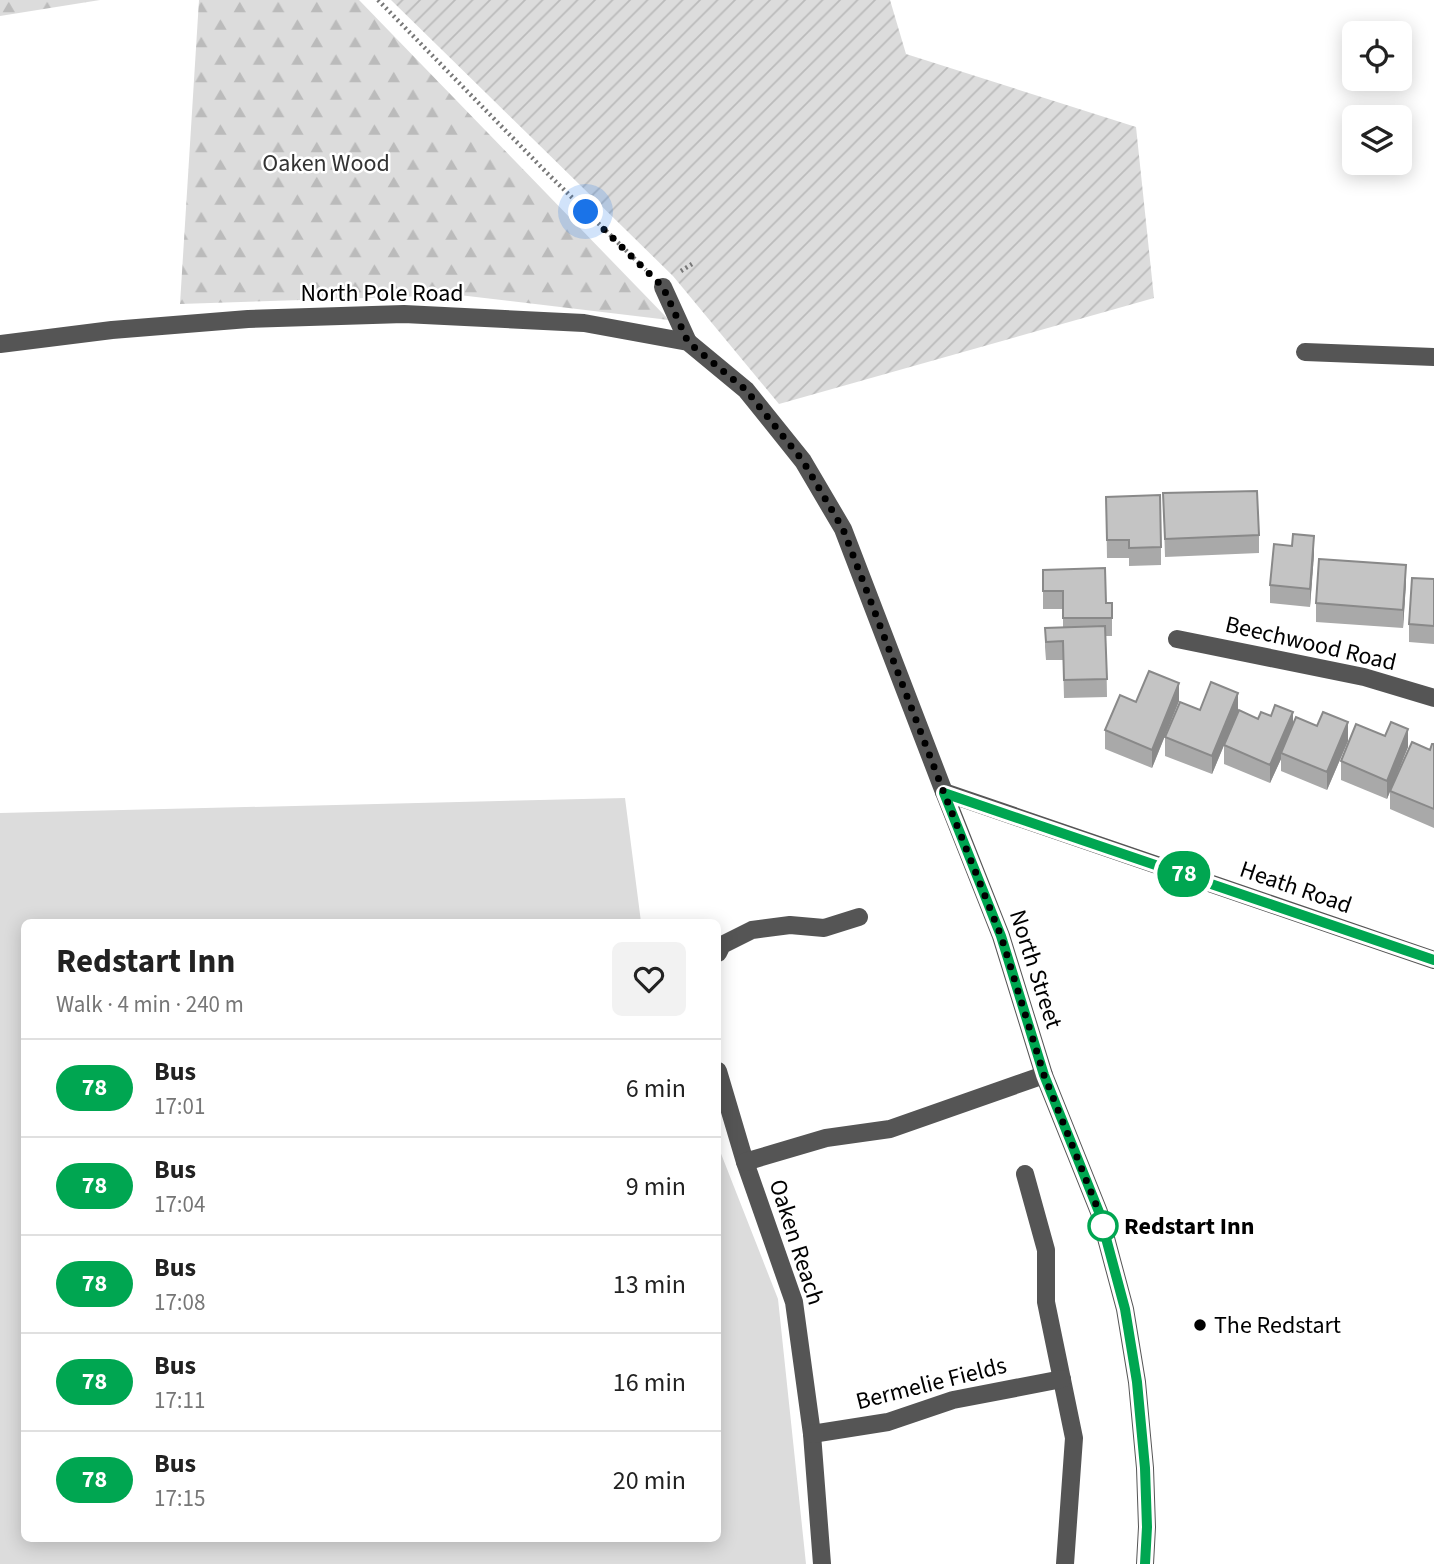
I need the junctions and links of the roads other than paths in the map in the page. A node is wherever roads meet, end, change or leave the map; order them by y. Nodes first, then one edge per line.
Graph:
1 (663, 287) road end
2 (688, 342) junction
3 (0, 344) edge
4 (1305, 352) dead end
5 (1434, 357) edge
6 (746, 390) joint
7 (1177, 639) dead end
8 (1434, 698) edge
9 (944, 793) junction
10 (859, 917) dead end
11 (721, 947) edge
12 (1434, 960) edge
13 (1044, 1075) junction
14 (721, 1081) edge
15 (745, 1162) junction
16 (1025, 1174) dead end
17 (1062, 1379) junction
18 (812, 1434) junction
19 (822, 1564) edge
20 (1065, 1564) edge
21 (1145, 1564) edge

1 - 2 street
2 - 3 street, North Pole Road
2 - 6 street, North Pole Road
4 - 5 street
6 - 9 street, North Street
7 - 8 street, Beechwood Road
9 - 12 street, Heath Road
9 - 13 street, North Street
10 - 11 street
13 - 15 street, Oaken Reach
13 - 21 street, North Street
14 - 15 street
15 - 18 street, Oaken Reach
16 - 17 street
17 - 18 street, Bermelie Fields
17 - 20 street
18 - 19 street, Oaken Reach

